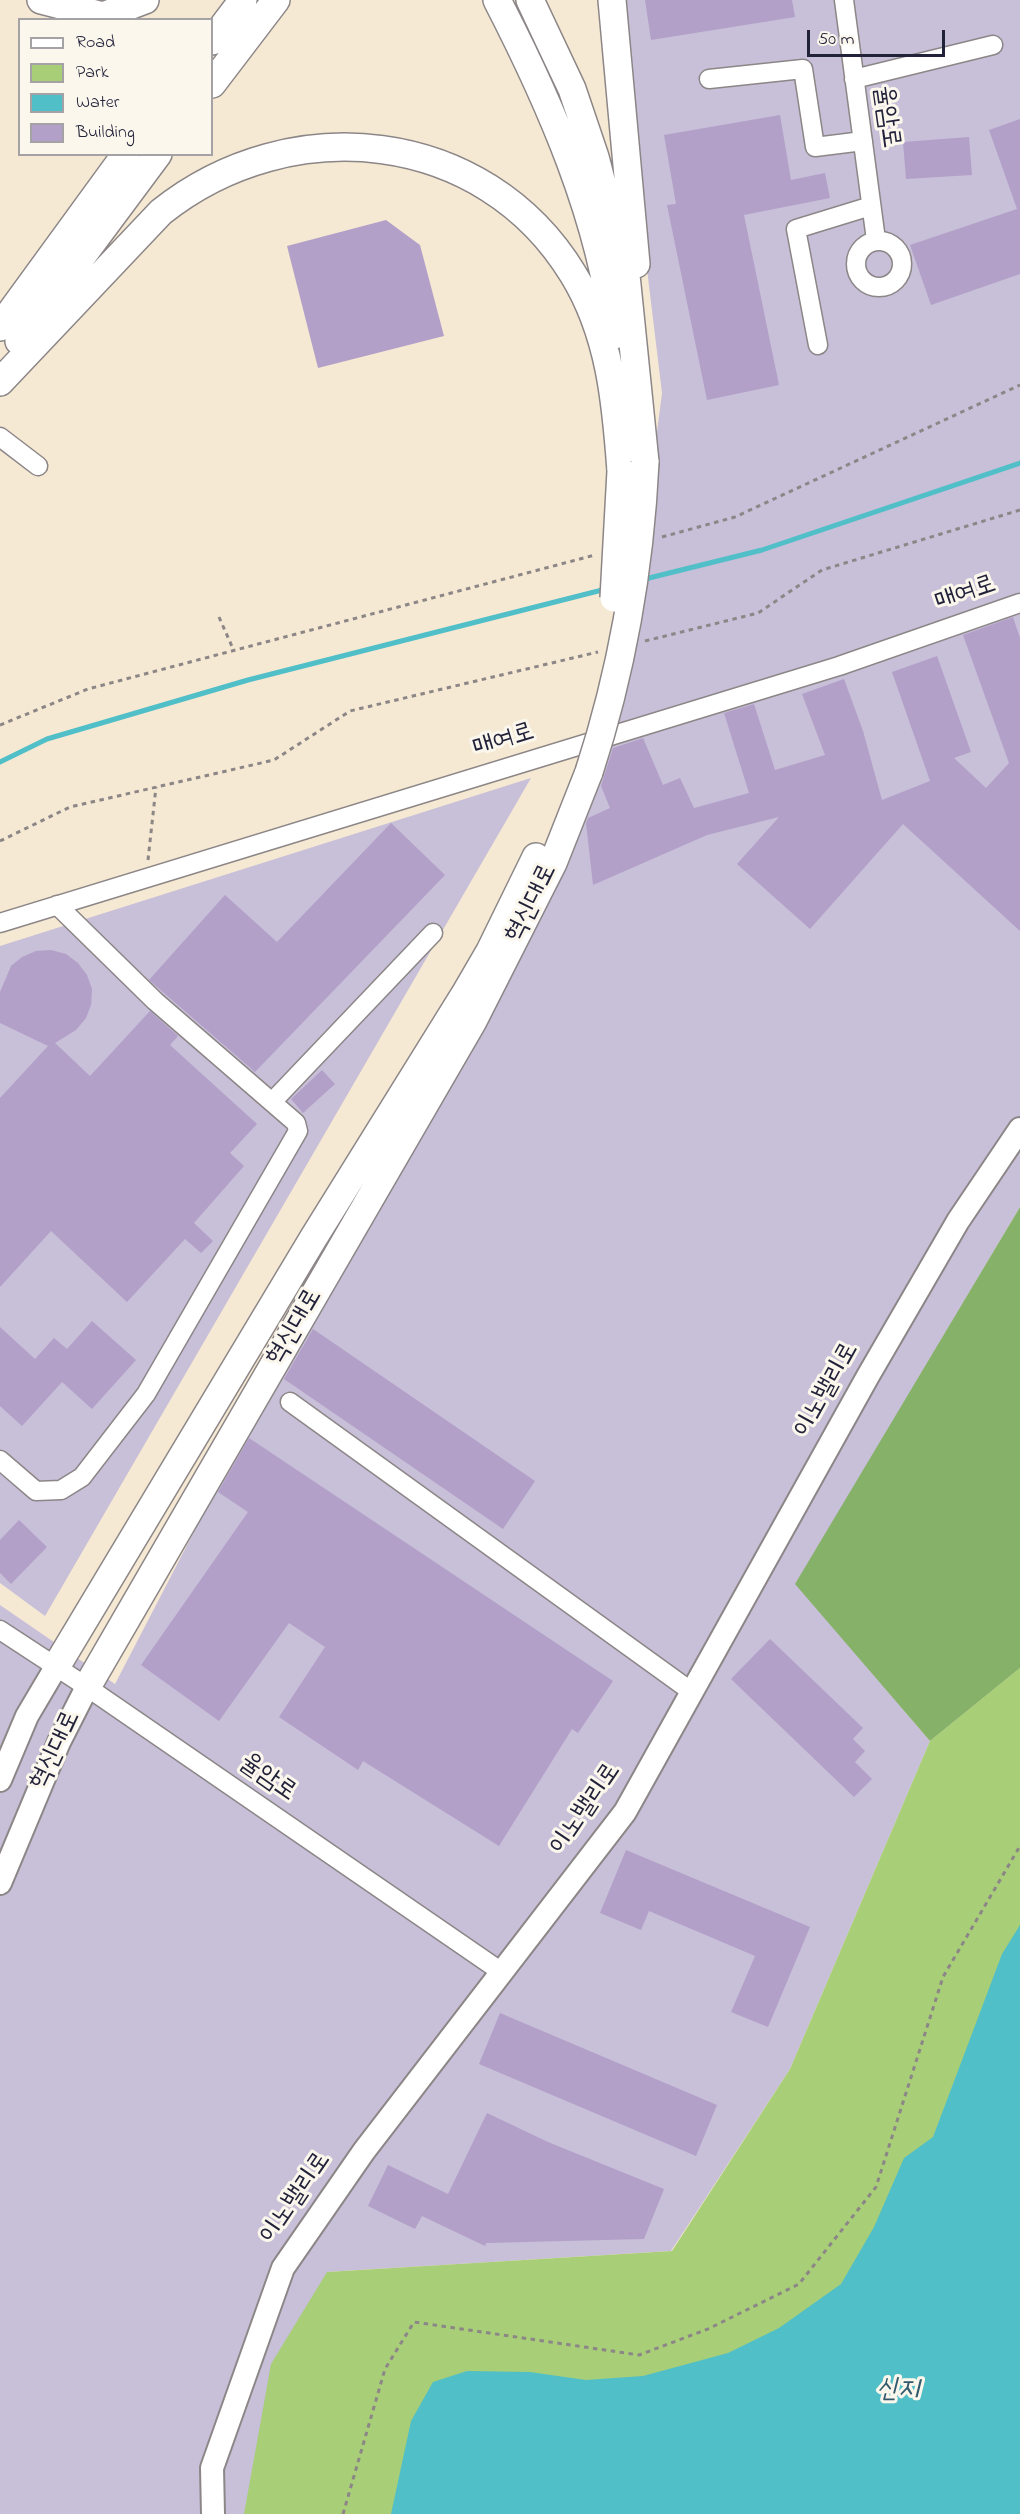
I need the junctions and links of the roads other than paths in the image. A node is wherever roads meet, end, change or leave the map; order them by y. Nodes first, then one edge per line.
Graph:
1 (41, 0) edge
2 (145, 0) edge
3 (226, 0) edge
4 (243, 0) edge
5 (276, 0) edge
6 (497, 0) edge
7 (530, 0) edge
8 (612, 0) edge
9 (844, 0) edge
10 (213, 22) edge
11 (213, 40) edge
12 (993, 45) dead end
13 (709, 79) dead end
14 (854, 79) junction
15 (213, 83) edge
16 (862, 141) junction
17 (125, 156) edge
18 (157, 156) edge
19 (871, 206) junction
20 (876, 240) dead end
21 (0, 327) edge
22 (818, 345) dead end
23 (0, 366) edge
24 (0, 382) edge
25 (642, 418) junction
26 (0, 437) edge
27 (38, 466) dead end
28 (633, 466) junction
29 (1020, 603) edge
30 (581, 771) junction
31 (57, 905) junction
32 (0, 923) edge
33 (432, 933) dead end
34 (272, 1102) junction
35 (1020, 1129) edge
36 (290, 1402) dead end
37 (0, 1460) edge
38 (0, 1630) edge
39 (56, 1667) junction
40 (87, 1687) junction
41 (692, 1692) junction
42 (0, 1780) edge
43 (0, 1883) edge
44 (503, 1973) junction
45 (213, 2514) edge

1 - 2 highway
3 - 10 highway
4 - 11 highway
5 - 15 highway
6 - 28 highway
7 - 25 highway
8 - 25 highway
9 - 14 street, 율암로
12 - 14 street
13 - 16 street
14 - 16 street, 율암로
16 - 19 street, 율암로
17 - 21 highway
18 - 23 highway
19 - 20 street, 율암로
19 - 22 street
24 - 28 highway
25 - 28 highway
26 - 27 street
28 - 30 highway, bridge
29 - 31 street, 매여로
30 - 39 highway
30 - 40 highway, 혁신대로
31 - 32 street, 매여로
31 - 34 street
33 - 34 street
34 - 37 street
35 - 41 main road, 이노밸리로
36 - 41 street
38 - 39 street, 율암로
39 - 40 street, 율암로
39 - 42 main road
40 - 43 main road, 혁신대로
40 - 44 street, 율암로
41 - 44 main road, 이노밸리로
44 - 45 main road, 이노밸리로

